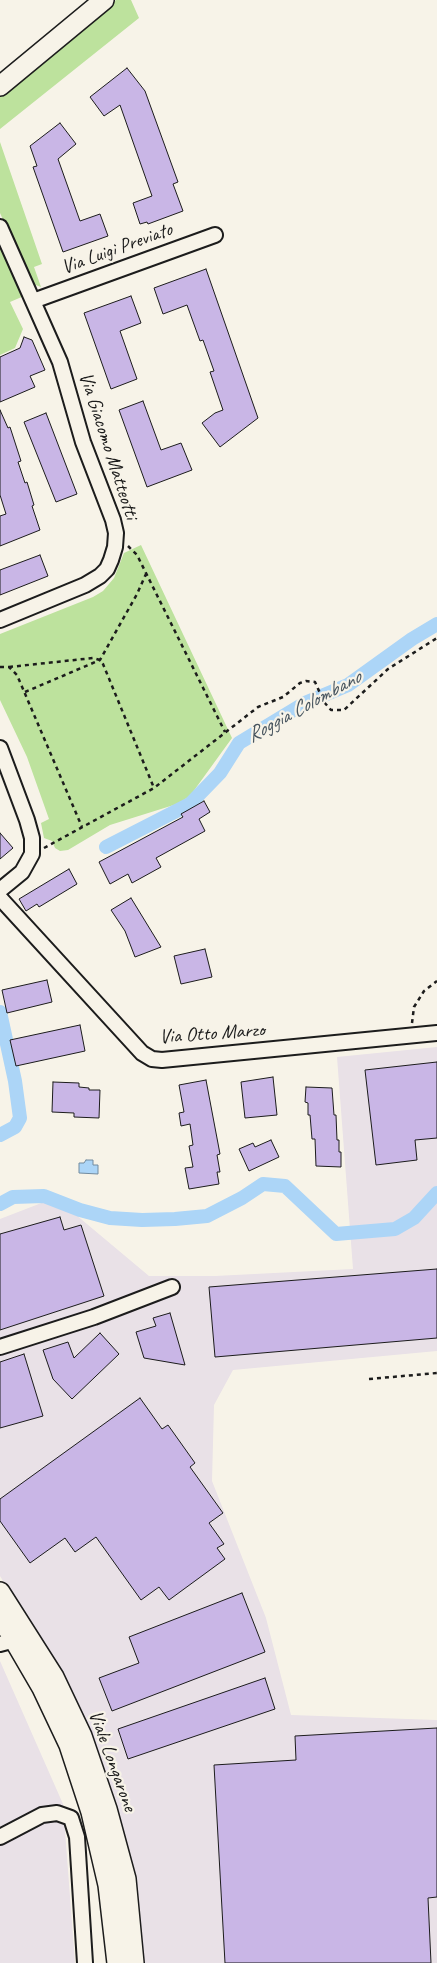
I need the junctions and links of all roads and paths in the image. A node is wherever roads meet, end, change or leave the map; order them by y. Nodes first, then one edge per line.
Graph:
1 (104, 0) edge
2 (0, 86) edge
3 (0, 228) edge
4 (215, 235) dead end
5 (33, 301) junction
6 (115, 542) junction
7 (146, 574) junction
8 (0, 620) edge
9 (437, 638) edge
10 (100, 660) junction
11 (0, 667) edge
12 (9, 667) junction
13 (25, 692) junction
14 (225, 732) junction
15 (0, 748) edge
16 (154, 788) junction
17 (82, 827) junction
18 (32, 854) junction
19 (0, 890) edge
20 (0, 898) edge
21 (437, 981) edge
22 (437, 1033) edge
23 (410, 1036) junction
24 (172, 1287) dead end
25 (0, 1347) edge
26 (437, 1373) edge
27 (369, 1379) dead end
28 (0, 1592) edge
29 (6, 1627) edge
30 (0, 1837) edge
31 (85, 1963) edge
32 (116, 1963) edge
33 (134, 1963) edge

1 - 2 main road
3 - 5 street, Via Giacomo Matteotti
4 - 5 street, Via Luigi Previato
5 - 6 street, Via Giacomo Matteotti
6 - 7 path
6 - 8 street, Via Giacomo Matteotti
7 - 10 path
7 - 14 path
9 - 14 path
10 - 12 path
10 - 13 path
10 - 16 path
11 - 12 path
12 - 13 path
13 - 17 path
14 - 16 path
15 - 18 street
16 - 17 path
17 - 18 path
18 - 19 street
20 - 23 street, Via Otto Marzo
21 - 23 path
22 - 23 street, Via Otto Marzo
24 - 25 street
26 - 27 path
28 - 29 main road, Viale Longarone
29 - 32 main road, Viale Longarone
29 - 33 main road, Viale Longarone
30 - 31 street

